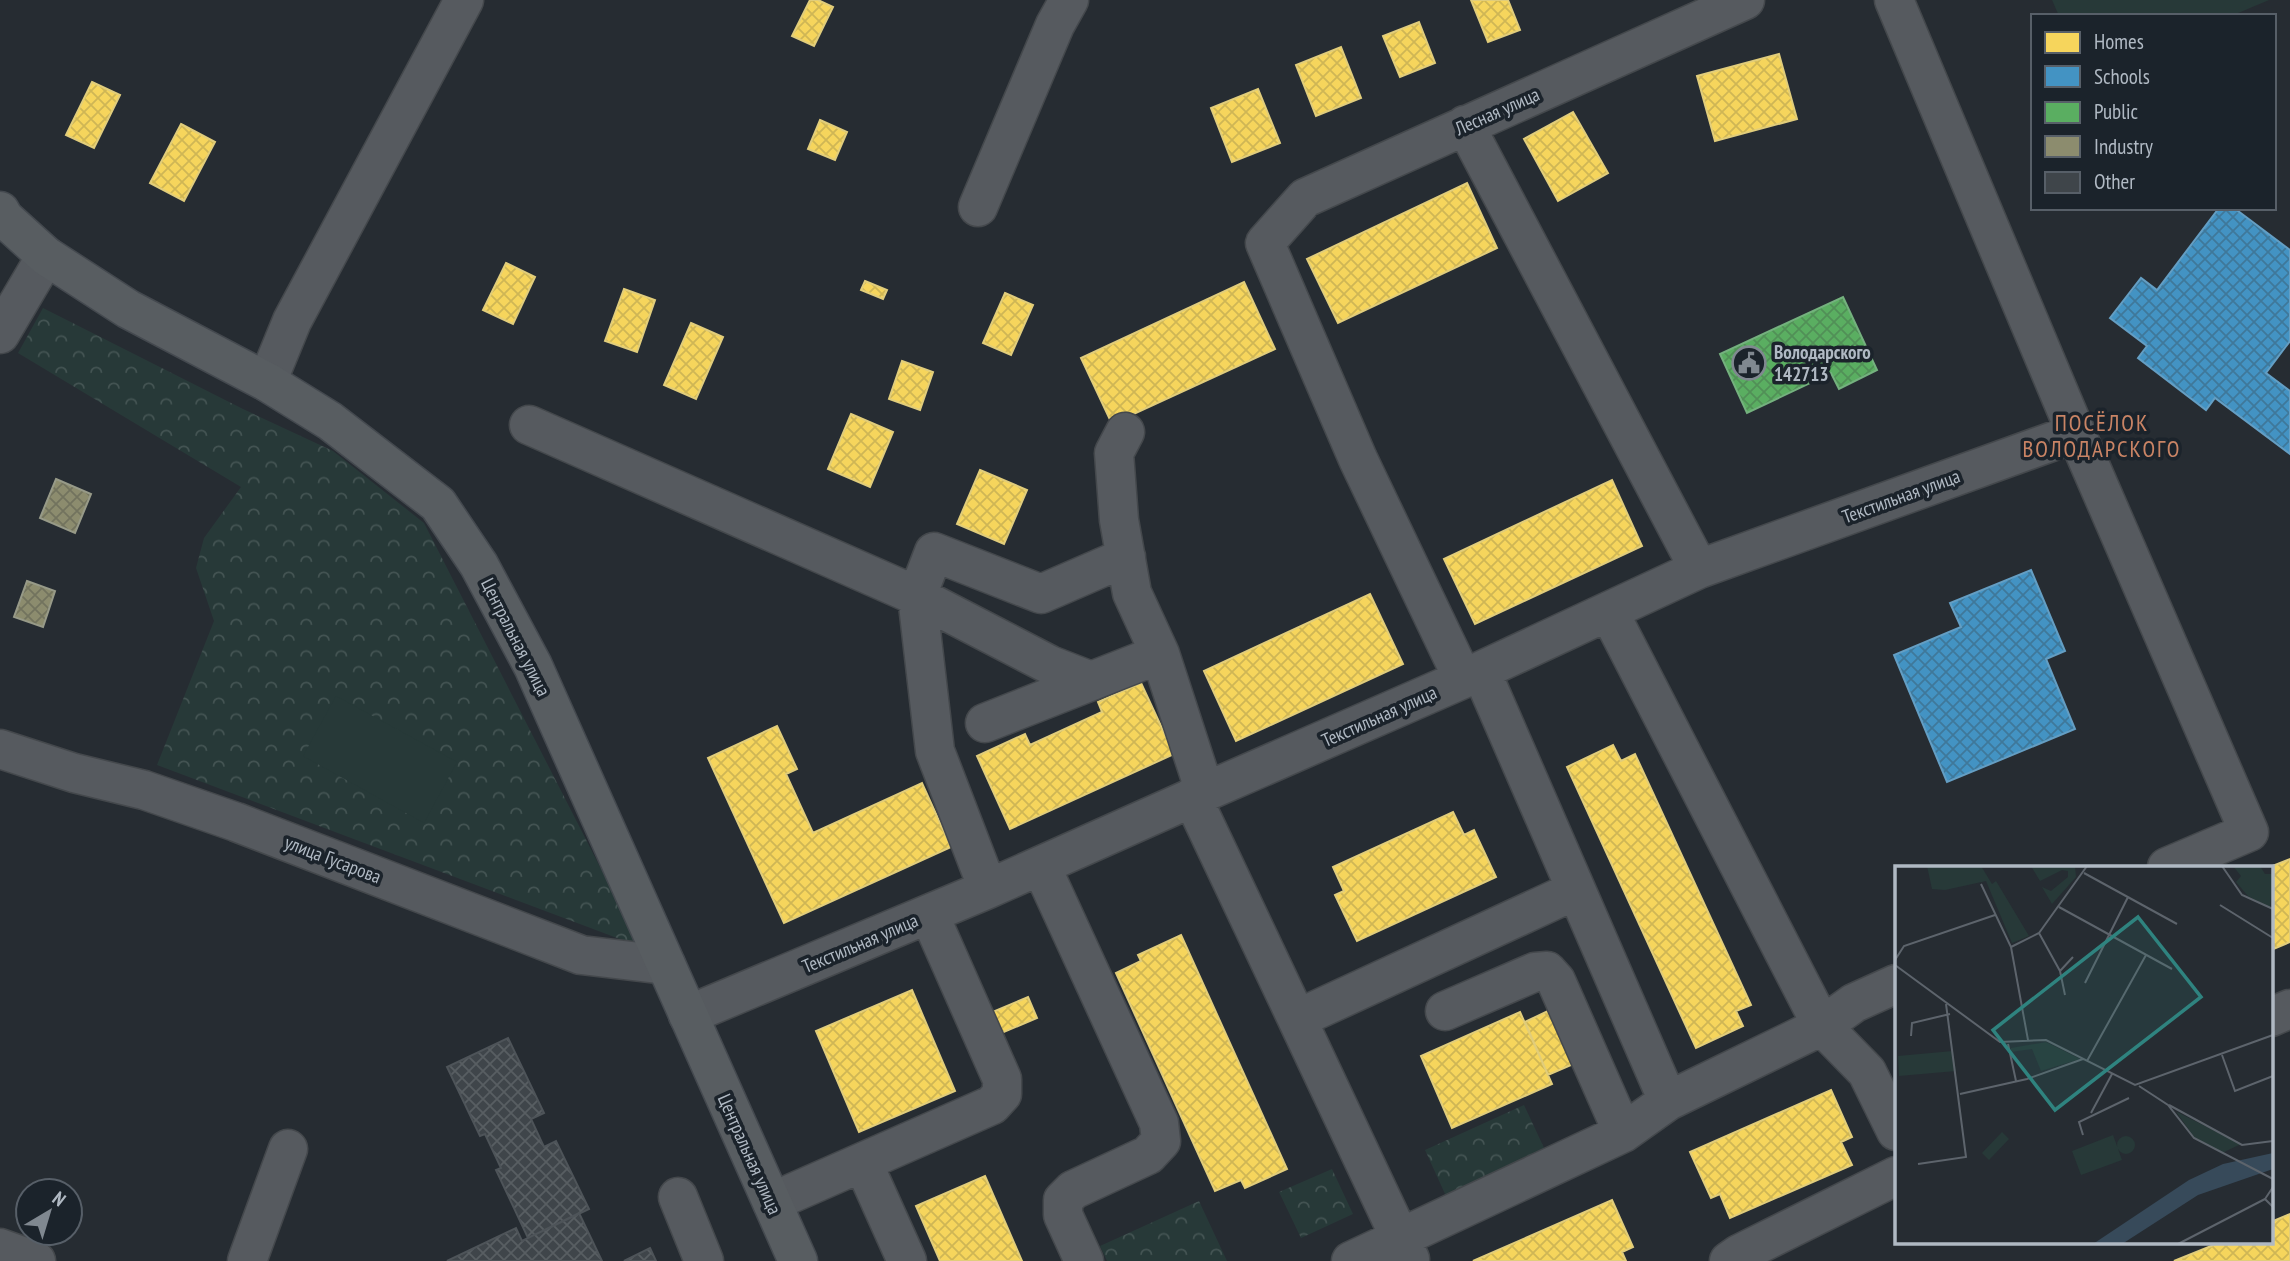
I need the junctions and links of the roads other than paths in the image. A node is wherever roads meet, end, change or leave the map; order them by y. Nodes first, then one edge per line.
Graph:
1 (464, 0) edge
2 (1069, 0) edge
3 (1745, 0) edge
4 (1894, 0) edge
5 (1465, 125) junction
6 (978, 207) dead end
7 (0, 211) edge
8 (46, 256) junction
9 (0, 334) edge
10 (267, 382) junction
11 (529, 425) dead end
12 (1125, 432) dead end
13 (2076, 433) junction
14 (1126, 557) junction
15 (1699, 569) junction
16 (916, 596) junction
17 (1609, 612) junction
18 (1160, 654) junction
19 (1472, 675) junction
20 (1091, 681) junction
21 (985, 723) dead end
22 (0, 749) edge
23 (1198, 795) junction
24 (1041, 866) junction
25 (2169, 866) edge
26 (988, 889) junction
27 (1576, 890) junction
28 (929, 914) junction
29 (666, 965) junction
30 (1609, 965) junction
31 (1895, 984) edge
32 (1559, 989) junction
33 (2290, 1009) edge
34 (1446, 1011) dead end
35 (688, 1015) junction
36 (2272, 1017) edge
37 (1297, 1019) junction
38 (1822, 1026) junction
39 (1668, 1101) junction
40 (1895, 1129) edge
41 (1623, 1133) junction
42 (288, 1149) dead end
43 (863, 1163) junction
44 (1895, 1176) edge
45 (678, 1197) dead end
46 (772, 1202) junction
47 (0, 1248) edge
48 (1405, 1249) edge
49 (36, 1261) edge
50 (247, 1261) edge
51 (704, 1261) edge
52 (798, 1261) edge
53 (907, 1261) edge
54 (1084, 1261) edge
55 (1351, 1261) edge
56 (1729, 1261) edge

1 - 10 street
2 - 6 street
3 - 5 street, Лесная улица
4 - 13 street
5 - 15 street
5 - 19 street, Лесная улица
7 - 8 main road, Центральная улица
8 - 9 street
8 - 10 main road, Центральная улица
10 - 29 main road, Центральная улица
11 - 16 street
12 - 14 street
13 - 15 street, Текстильная улица
13 - 25 street
14 - 16 street
14 - 18 street
15 - 17 street, Текстильная улица
16 - 20 street
16 - 26 street
17 - 19 street, Текстильная улица
17 - 38 street
18 - 20 street
18 - 23 street
19 - 23 street, Текстильная улица
19 - 27 street
20 - 21 street
22 - 29 street, улица Гусарова
23 - 24 street, Текстильная улица
23 - 37 street
24 - 26 street, Текстильная улица
24 - 54 street
26 - 28 street, Текстильная улица
27 - 30 street
27 - 37 street
28 - 35 street, Текстильная улица
28 - 43 street
29 - 35 main road, Центральная улица
30 - 32 street
30 - 39 street
31 - 38 street
32 - 34 street
32 - 41 street
33 - 36 street
35 - 46 main road, Центральная улица
37 - 48 street
38 - 39 street
38 - 40 street
39 - 41 street
41 - 48 street
42 - 50 street
43 - 46 street
43 - 53 street
44 - 56 street
45 - 51 street
46 - 52 main road, Центральная улица
47 - 49 street
48 - 55 street

